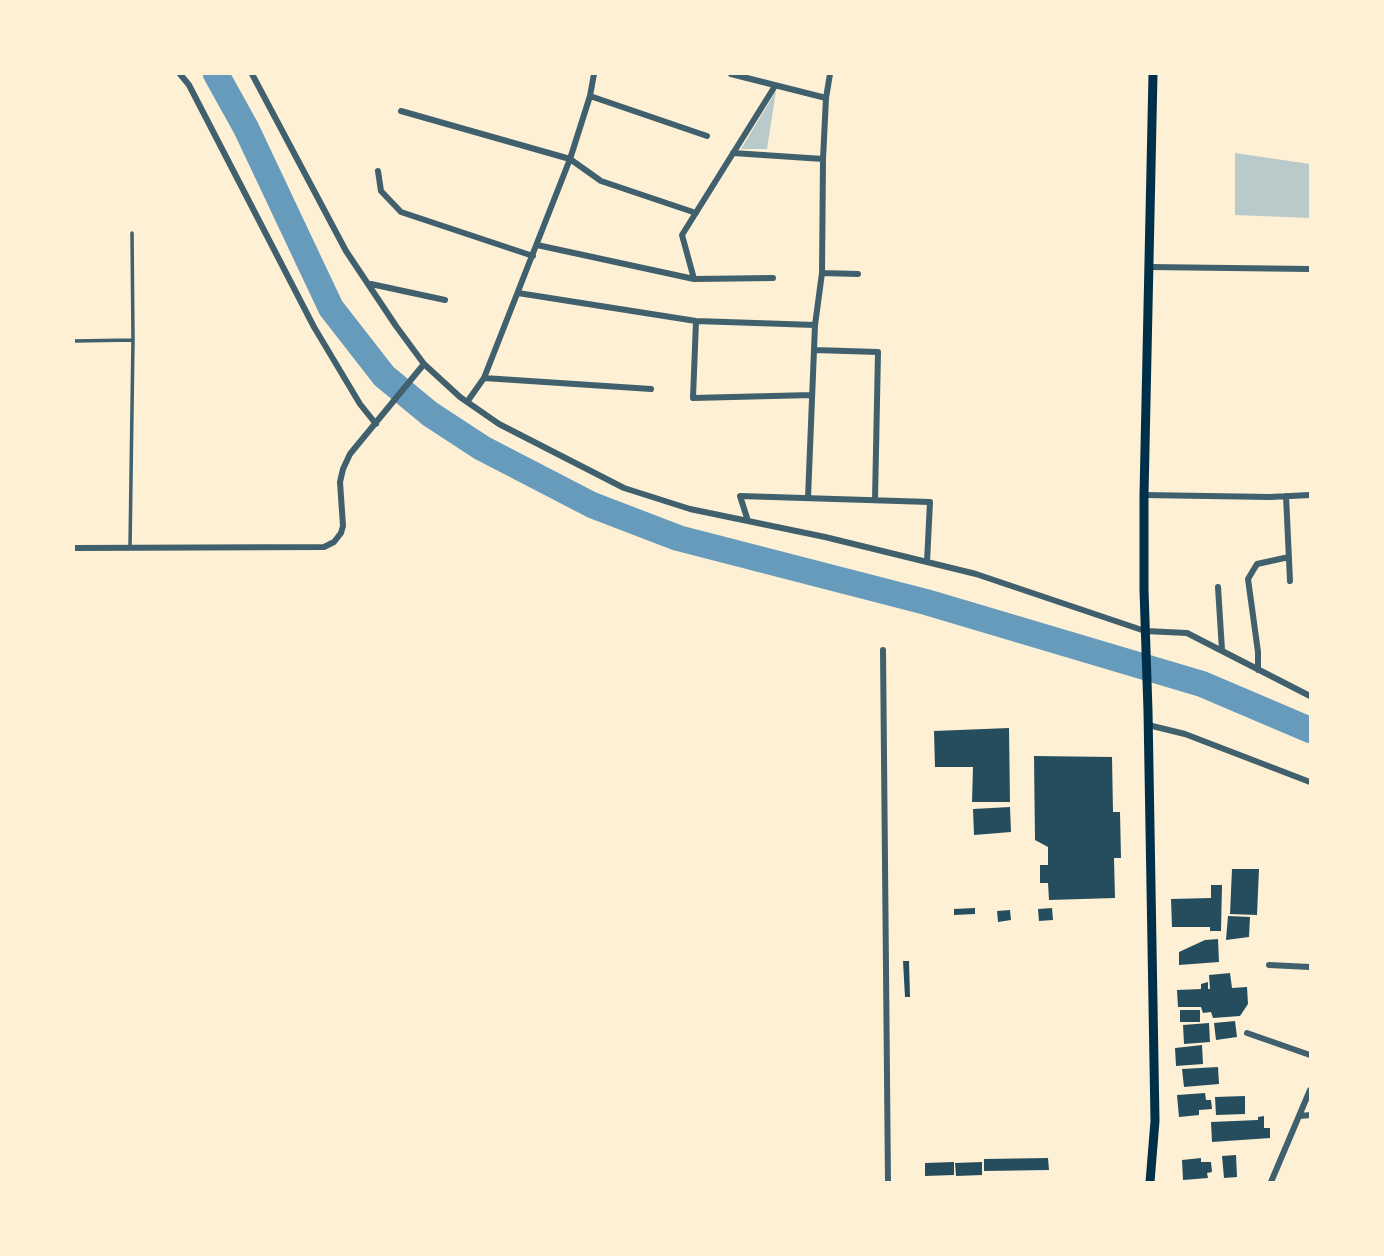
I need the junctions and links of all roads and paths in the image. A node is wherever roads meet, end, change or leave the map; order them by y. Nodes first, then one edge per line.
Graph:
1 (180, 74) edge
2 (252, 74) edge
3 (594, 74) edge
4 (731, 74) edge
5 (830, 74) edge
6 (1153, 74) edge
7 (775, 86) junction
8 (590, 96) junction
9 (826, 98) junction
10 (401, 111) dead end
11 (707, 136) dead end
12 (733, 153) junction
13 (570, 159) junction
14 (823, 159) junction
15 (378, 171) dead end
16 (696, 213) junction
17 (132, 233) dead end
18 (537, 245) junction
19 (533, 256) junction
20 (1149, 267) junction
21 (1311, 268) edge
22 (822, 273) junction
23 (859, 274) dead end
24 (772, 278) dead end
25 (694, 279) junction
26 (370, 284) junction
27 (518, 293) junction
28 (445, 300) dead end
29 (696, 321) junction
30 (815, 325) junction
31 (133, 340) junction
32 (74, 341) edge
33 (814, 350) junction
34 (424, 364) junction
35 (484, 378) junction
36 (651, 389) dead end
37 (812, 395) junction
38 (467, 402) junction
39 (376, 424) junction
40 (1144, 495) junction
41 (1311, 495) edge
42 (1286, 496) junction
43 (808, 498) junction
44 (875, 500) junction
45 (748, 521) junction
46 (130, 547) junction
47 (74, 548) edge
48 (1289, 557) junction
49 (928, 562) junction
50 (1290, 581) dead end
51 (1217, 587) dead end
52 (1145, 631) junction
53 (883, 650) dead end
54 (1222, 650) junction
55 (1258, 670) junction
56 (1311, 695) edge
57 (1148, 725) junction
58 (1311, 782) edge
59 (1269, 965) dead end
60 (1311, 967) edge
61 (1247, 1033) dead end
62 (1311, 1055) edge
63 (1311, 1090) edge
64 (1311, 1115) edge
65 (1300, 1116) junction
66 (888, 1182) edge
67 (1150, 1182) edge
68 (1271, 1182) edge

1 - 39 street
2 - 26 street
3 - 8 street
4 - 7 street
5 - 9 street
6 - 20 main road
7 - 9 street
7 - 12 street
8 - 11 street
8 - 13 street
9 - 14 street
10 - 13 street
12 - 14 street
12 - 16 street
13 - 16 street
13 - 18 street
14 - 22 street
15 - 19 street
16 - 25 street
17 - 31 lane
18 - 19 street
18 - 25 street
19 - 27 street
20 - 21 street
20 - 40 main road
22 - 23 street
22 - 30 street
24 - 25 street
26 - 28 street
26 - 34 street
27 - 29 street
27 - 35 street
29 - 30 street
29 - 37 street
30 - 33 street
31 - 32 lane
31 - 46 lane
33 - 37 street
33 - 44 street
34 - 38 street
34 - 39 street
35 - 36 street
35 - 38 street
37 - 43 street
38 - 45 street
39 - 46 street
40 - 42 street
40 - 52 main road
41 - 42 street
42 - 48 street
43 - 44 street
43 - 45 street
44 - 49 street
45 - 49 street
46 - 47 street
48 - 50 street
48 - 55 street
49 - 52 street
51 - 54 street
52 - 54 street
52 - 57 main road
53 - 66 street
54 - 55 street
55 - 56 street
57 - 58 street
57 - 67 main road
59 - 60 street
61 - 62 street
63 - 65 street
64 - 65 street
65 - 68 street

